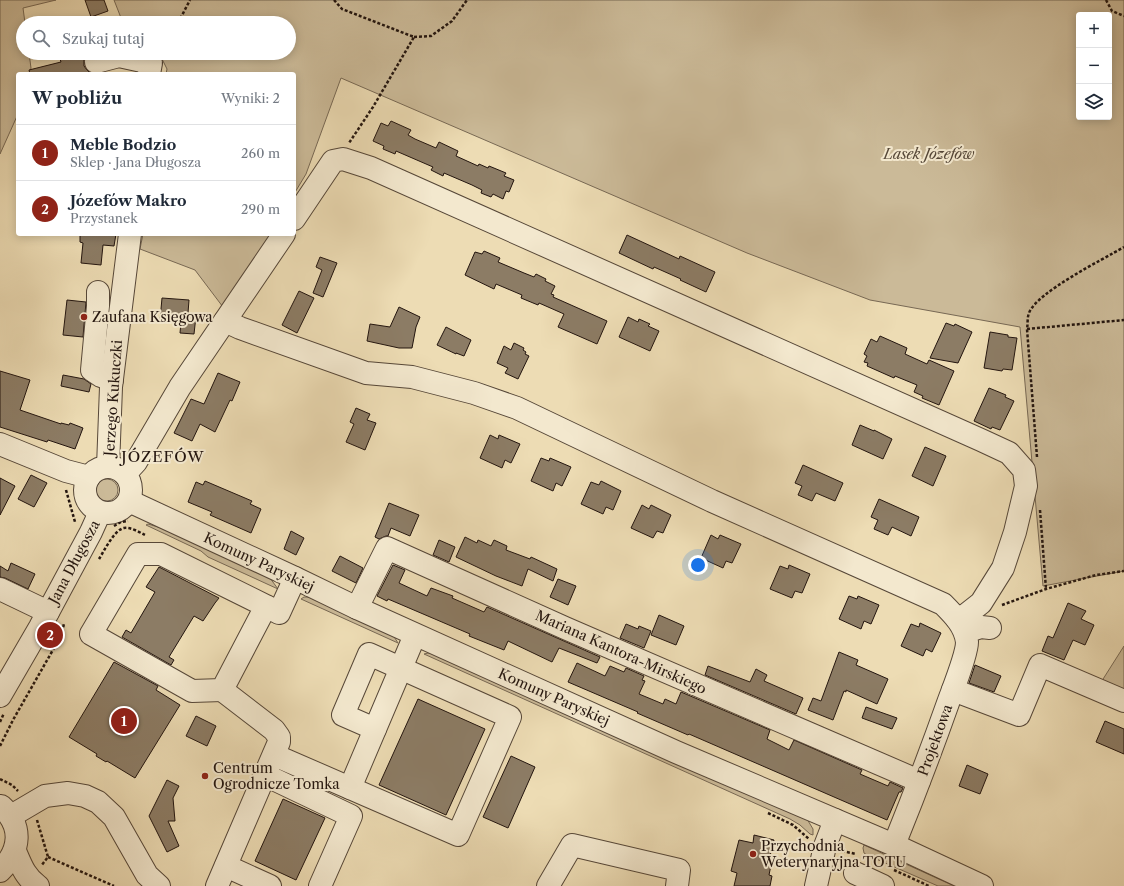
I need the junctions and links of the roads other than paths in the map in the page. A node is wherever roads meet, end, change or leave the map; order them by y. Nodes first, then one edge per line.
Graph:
1 (103, 60) edge
2 (129, 60) edge
3 (96, 62) dead end
4 (150, 68) edge
5 (296, 216) edge
6 (130, 236) edge
7 (283, 236) edge
8 (98, 292) dead end
9 (225, 321) junction
10 (112, 380) junction
11 (0, 444) edge
12 (116, 470) junction
13 (88, 477) junction
14 (128, 501) junction
15 (100, 512) junction
16 (295, 578) junction
17 (0, 589) edge
18 (266, 606) junction
19 (357, 608) junction
20 (48, 612) junction
21 (961, 625) junction
22 (990, 628) road end
23 (415, 635) junction
24 (401, 669) junction
25 (222, 690) junction
26 (953, 690) junction
27 (0, 696) edge
28 (1124, 701) edge
29 (375, 729) junction
30 (274, 755) junction
31 (265, 775) junction
32 (919, 782) junction
33 (350, 788) junction
34 (6, 810) edge
35 (835, 820) junction
36 (894, 845) junction
37 (15, 851) junction
38 (226, 866) junction
39 (0, 871) edge
40 (855, 873) dead end
41 (0, 879) edge
42 (34, 883) edge
43 (159, 886) edge
44 (217, 886) edge
45 (270, 886) edge
46 (320, 886) edge
47 (548, 886) edge
48 (677, 886) edge
49 (816, 886) edge
50 (883, 886) edge
51 (982, 886) edge

1 - 3 street
2 - 4 street
5 - 21 street
6 - 10 street, Jerzego Kukuczki
7 - 9 street
8 - 10 street
9 - 12 street
9 - 21 street
10 - 12 street, Jerzego Kukuczki
11 - 13 street
12 - 13 street
12 - 14 street
13 - 15 street
14 - 15 street
14 - 16 street, Komuny Paryskiej
15 - 20 street, Jana Długosza
16 - 18 street
16 - 19 street, Komuny Paryskiej
17 - 20 street
18 - 25 street
18 - 25 street
19 - 23 street, Komuny Paryskiej
19 - 32 street, Mariana Kantora-Mirskiego
20 - 27 street, Jana Długosza
21 - 22 street
21 - 26 street, Projektowa
23 - 24 street
23 - 35 street, Komuny Paryskiej
24 - 29 street
24 - 29 street
24 - 33 street
25 - 30 street
26 - 28 street
26 - 32 street, Projektowa
29 - 33 street
30 - 31 street
30 - 33 street
31 - 38 street
31 - 46 street
32 - 36 street, Projektowa
34 - 37 street
34 - 43 street
35 - 36 street, Komuny Paryskiej
35 - 49 street
36 - 51 street, Komuny Paryskiej
37 - 39 street
37 - 42 street
38 - 44 street
38 - 45 street
40 - 50 street
41 - 42 street
47 - 48 street

